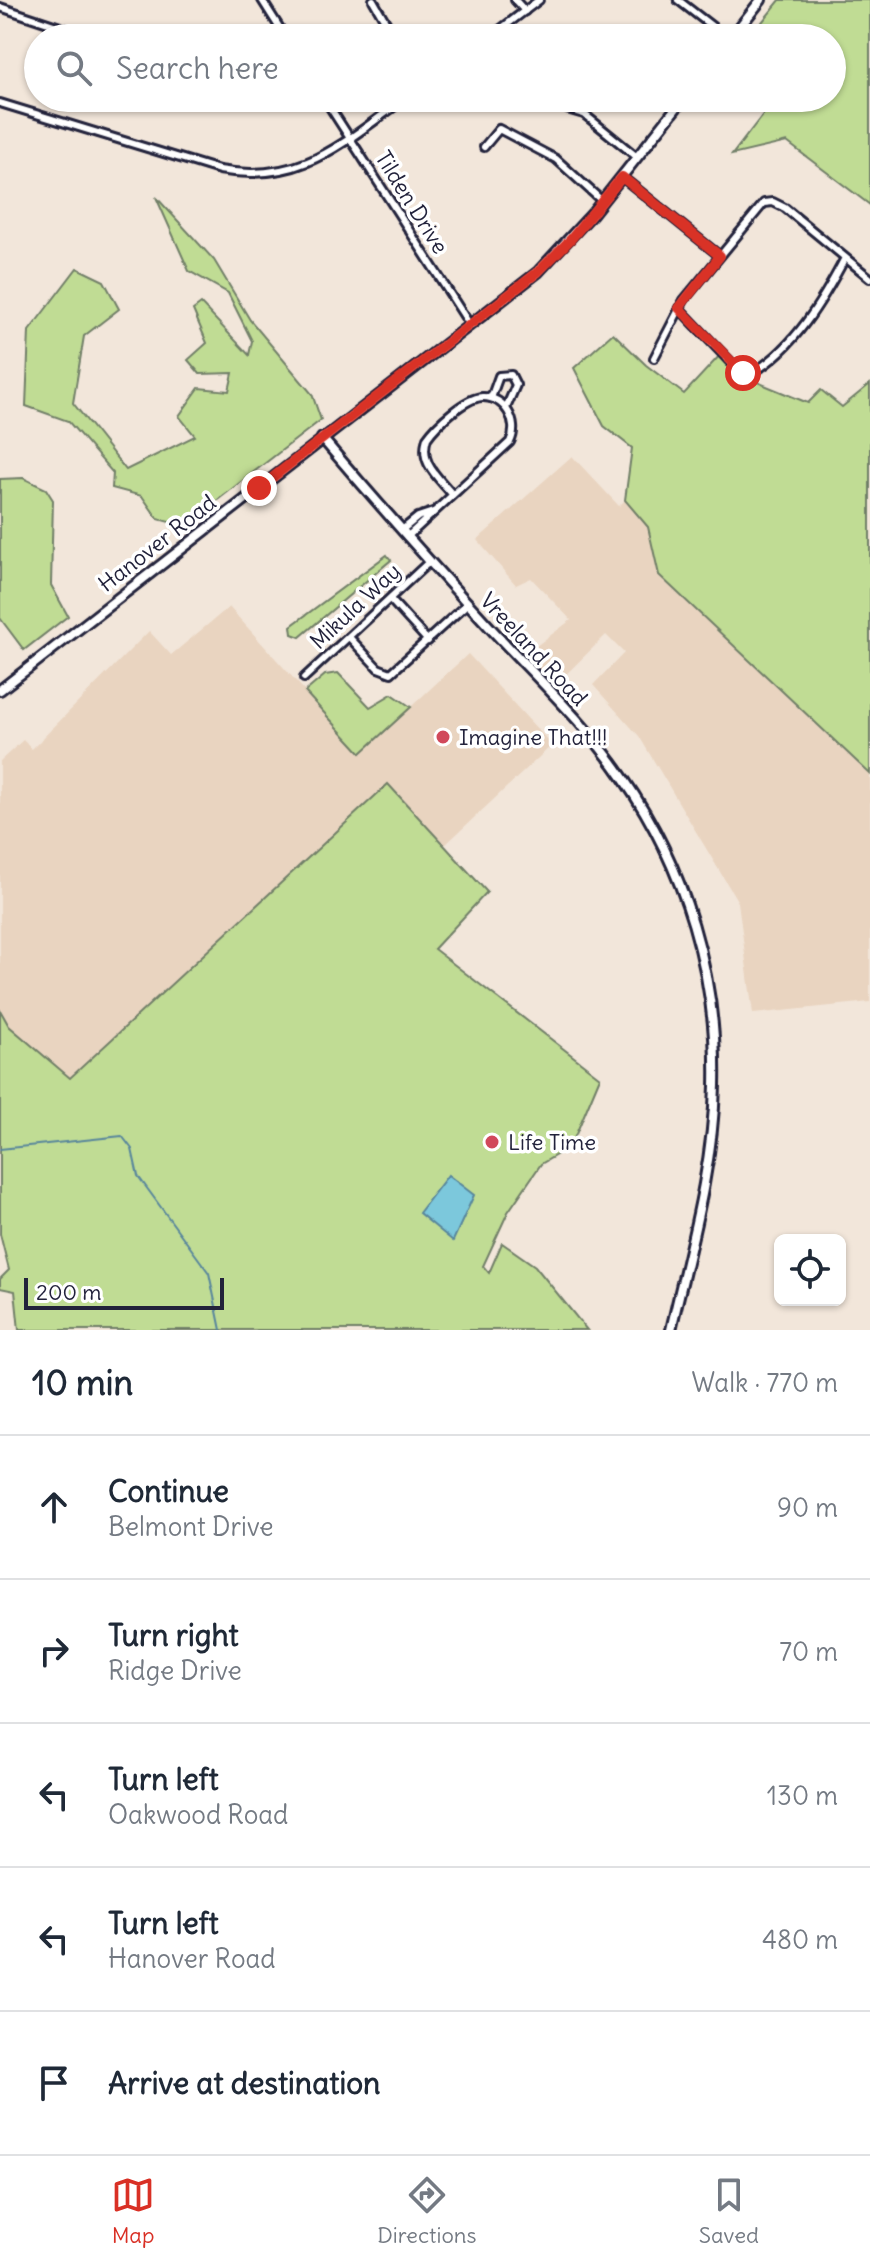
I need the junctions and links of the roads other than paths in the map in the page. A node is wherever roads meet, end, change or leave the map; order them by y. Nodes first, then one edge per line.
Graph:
1 (262, 0) edge
2 (373, 0) edge
3 (515, 0) edge
4 (539, 0) edge
5 (678, 0) edge
6 (761, 0) edge
7 (0, 7) edge
8 (525, 11) junction
9 (51, 24) edge
10 (276, 24) edge
11 (387, 24) edge
12 (508, 24) edge
13 (710, 24) edge
14 (741, 24) edge
15 (0, 103) edge
16 (24, 110) edge
17 (30, 112) edge
18 (333, 112) edge
19 (386, 112) edge
20 (577, 112) edge
21 (673, 112) edge
22 (349, 137) junction
23 (484, 147) dead end
24 (637, 157) junction
25 (622, 177) junction
26 (602, 201) junction
27 (720, 256) junction
28 (845, 258) junction
29 (870, 278) edge
30 (679, 308) junction
31 (470, 325) junction
32 (654, 358) dead end
33 (491, 398) junction
34 (506, 408) junction
35 (322, 438) junction
36 (452, 494) junction
37 (404, 534) junction
38 (430, 561) junction
39 (390, 599) junction
40 (468, 603) junction
41 (349, 637) junction
42 (428, 641) junction
43 (304, 678) dead end
44 (0, 690) edge
45 (671, 1330) edge

1 - 10 street
2 - 11 street
3 - 8 street
4 - 8 street
5 - 13 street
6 - 14 street
7 - 9 street
8 - 12 street
15 - 16 street
17 - 22 street
18 - 22 street, Tilden Drive
19 - 22 street
20 - 24 street
21 - 24 street, Hanover Road
22 - 31 street, Tilden Drive
23 - 26 street
24 - 25 street, Hanover Road
25 - 26 street, Hanover Road
25 - 27 street
26 - 31 street, Hanover Road
27 - 28 street
27 - 30 street
28 - 29 street
28 - 30 street
30 - 32 street
31 - 35 street, Hanover Road
33 - 34 street
33 - 34 street
33 - 36 street
34 - 36 street
35 - 37 street, Vreeland Road
35 - 44 street, Hanover Road
36 - 37 street
37 - 38 street, Vreeland Road
38 - 39 street, Mikula Way
38 - 40 street, Vreeland Road
39 - 41 street, Mikula Way
39 - 42 street
40 - 42 street
40 - 45 street, Vreeland Road
41 - 42 street
41 - 43 street, Mikula Way

